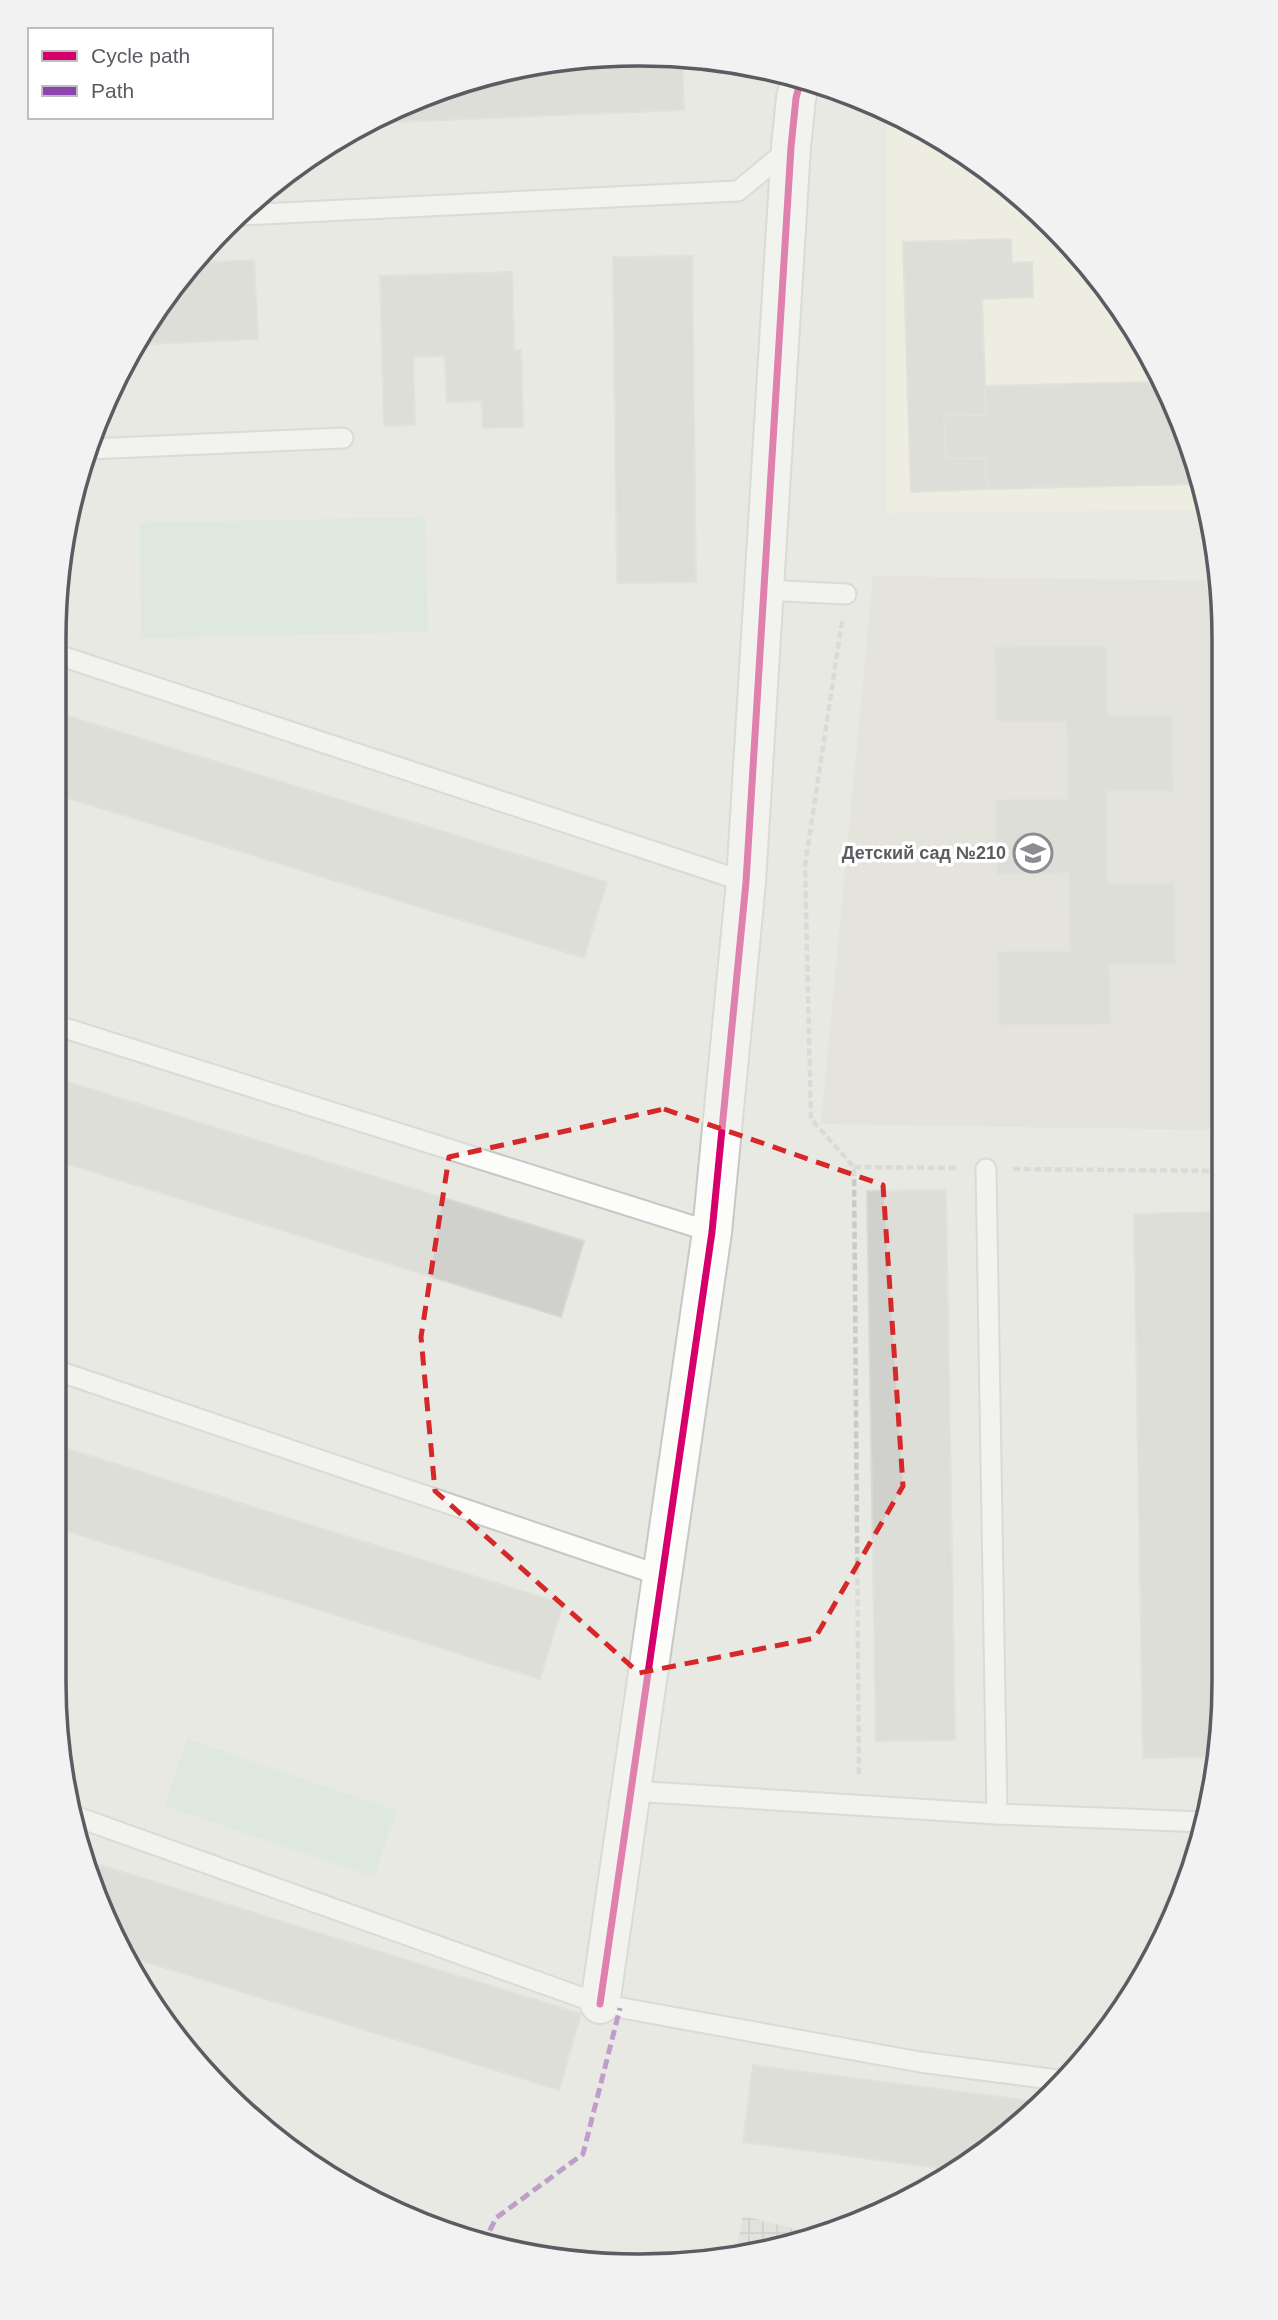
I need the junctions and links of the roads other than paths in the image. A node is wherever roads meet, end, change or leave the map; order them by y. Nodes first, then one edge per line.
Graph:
1 (798, 89) edge
2 (791, 147) junction
3 (256, 214) edge
4 (343, 438) dead end
5 (99, 449) edge
6 (764, 590) junction
7 (846, 594) road end
8 (66, 658) edge
9 (747, 882) junction
10 (66, 1028) edge
11 (985, 1169) road end
12 (712, 1232) junction
13 (66, 1374) edge
14 (662, 1576) junction
15 (632, 1791) junction
16 (997, 1814) junction
17 (84, 1819) edge
18 (1194, 1822) edge
19 (600, 2004) junction
20 (1050, 2079) edge

1 - 2 street
2 - 3 lane
2 - 6 street
4 - 5 lane
6 - 7 lane
6 - 9 street
8 - 9 lane
9 - 12 street
10 - 12 lane
11 - 16 lane
12 - 14 street
13 - 14 lane
14 - 15 street
15 - 16 lane
15 - 19 street
16 - 18 lane
17 - 19 lane
19 - 20 lane

